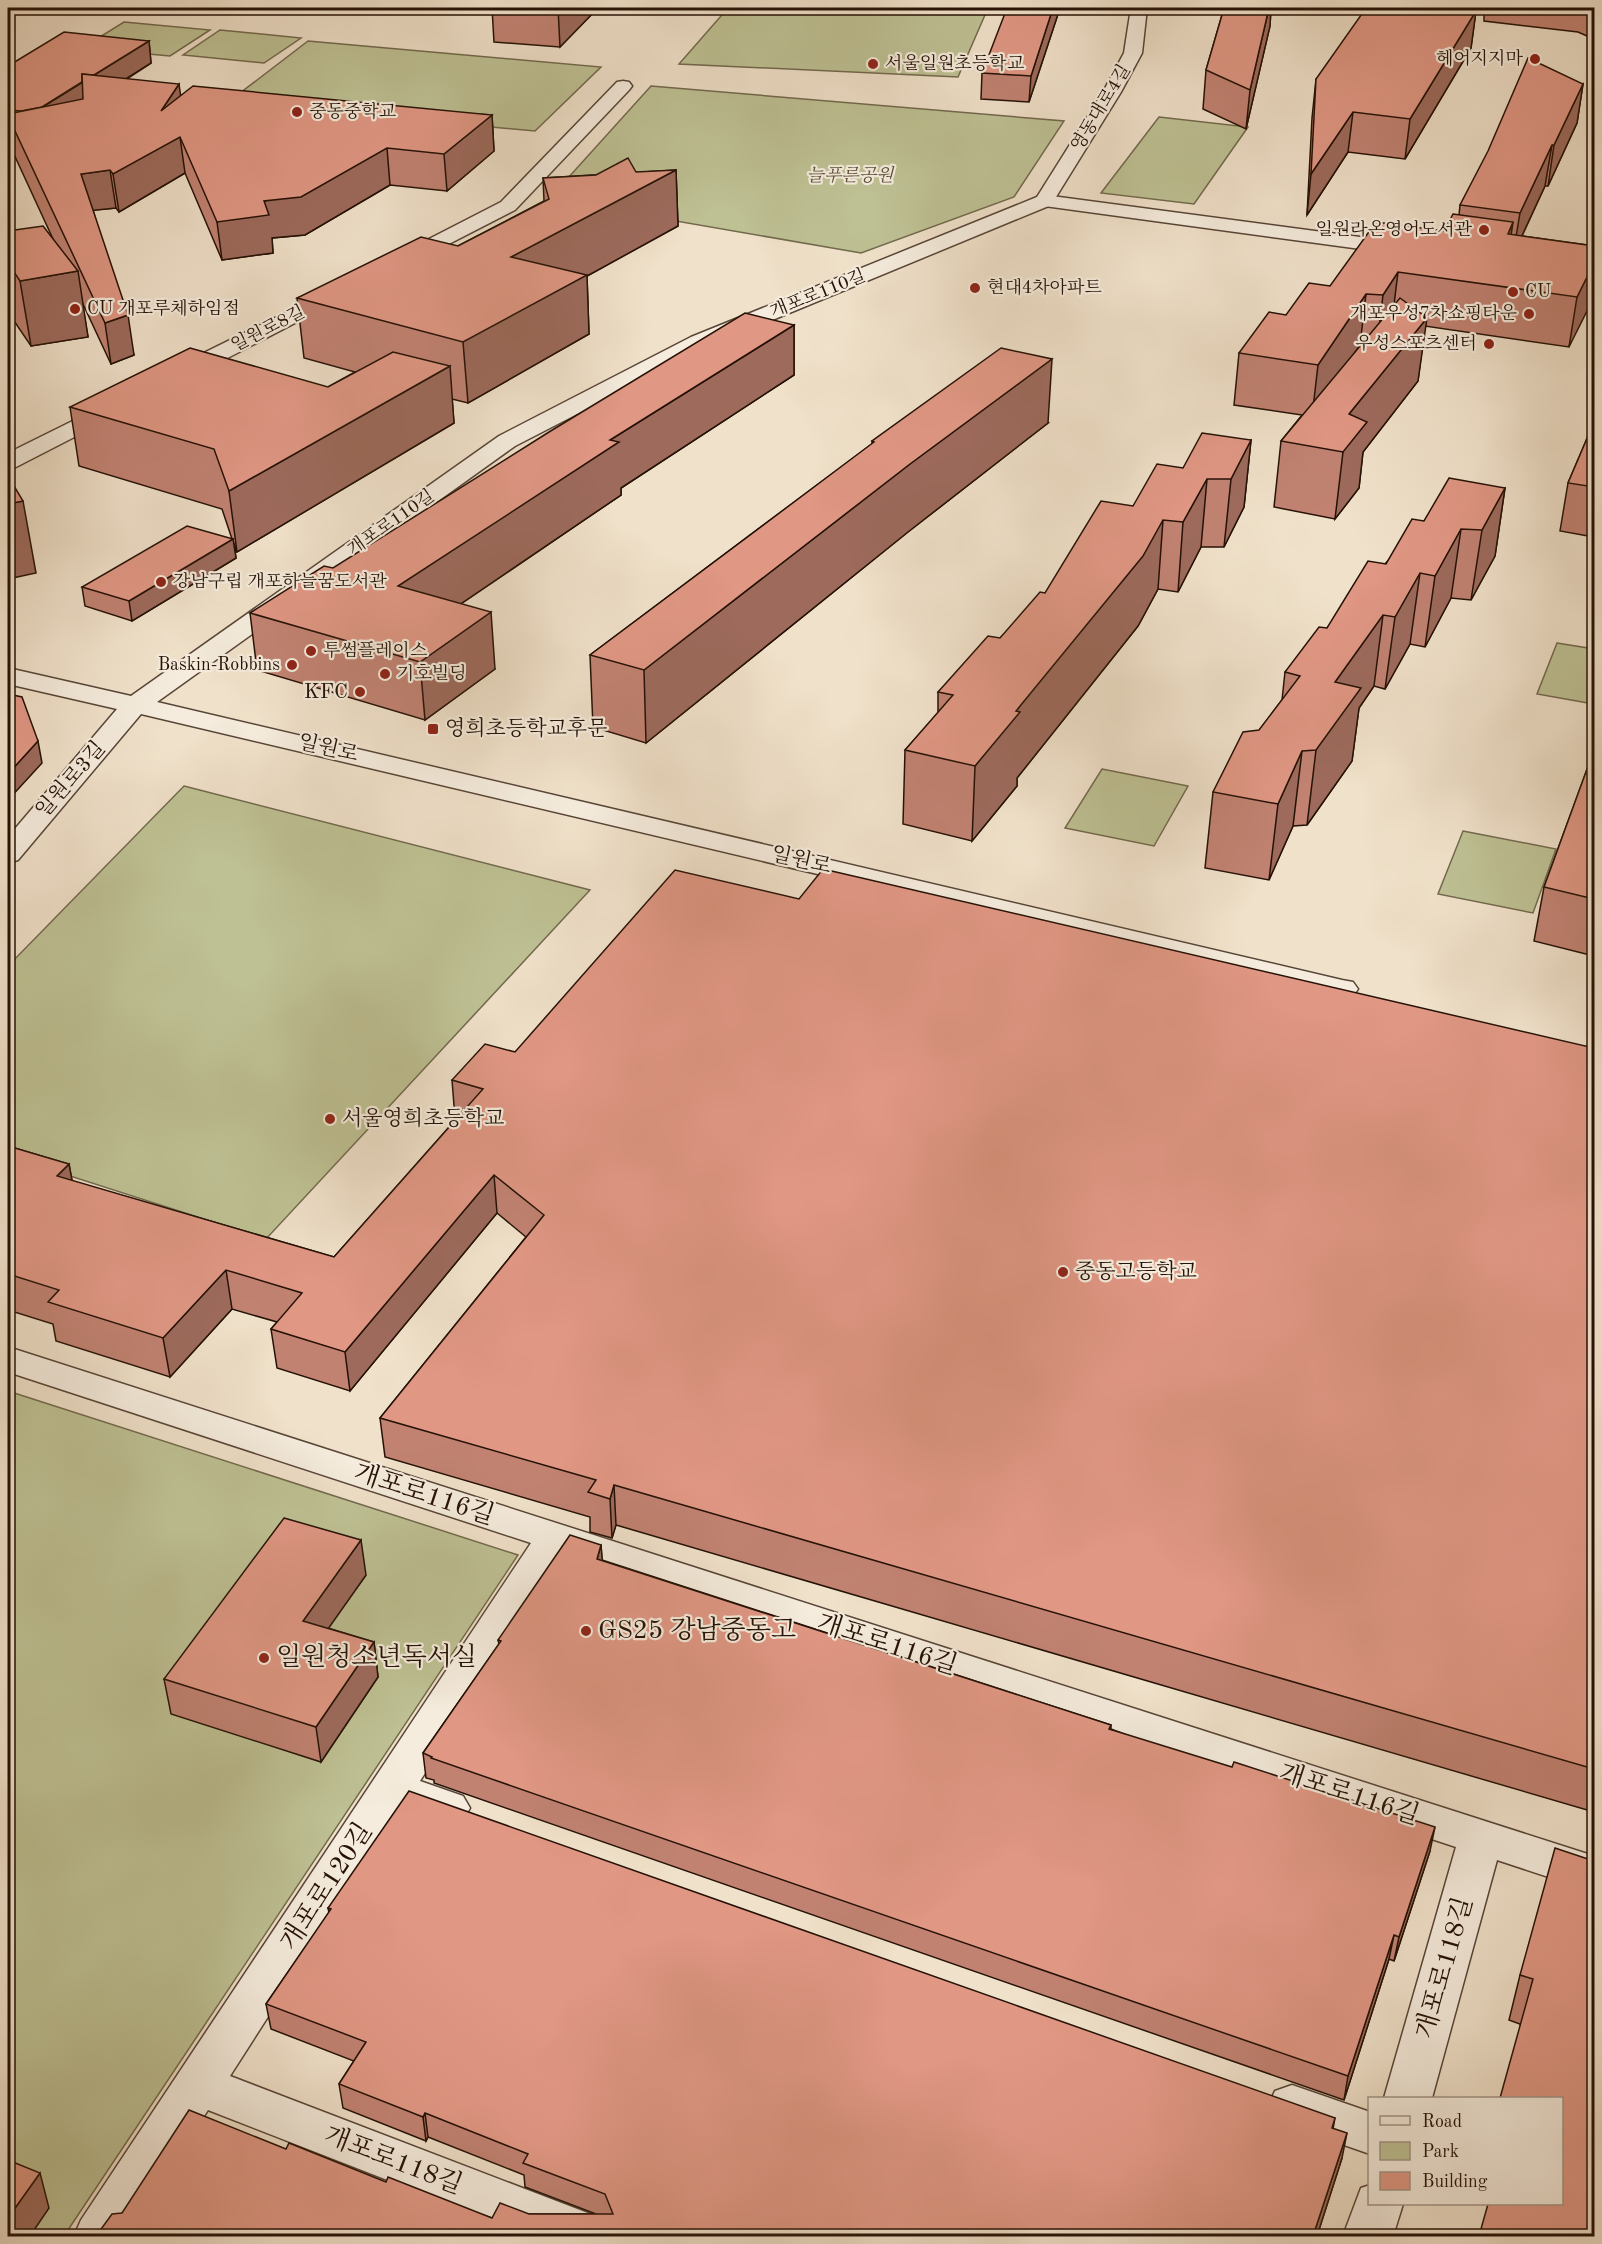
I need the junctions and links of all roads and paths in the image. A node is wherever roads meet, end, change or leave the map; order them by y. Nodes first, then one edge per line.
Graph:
1 (1140, 8) edge
2 (623, 86) dead end
3 (1044, 201) junction
4 (1427, 252) edge
5 (381, 272) edge
6 (359, 282) edge
7 (157, 386) edge
8 (135, 396) edge
9 (8, 462) edge
10 (8, 676) edge
11 (135, 705) junction
12 (8, 854) edge
13 (1362, 994) edge
14 (8, 1359) edge
15 (556, 1537) junction
16 (392, 1788) junction
17 (482, 1820) edge
18 (1481, 1838) junction
19 (1594, 1874) edge
20 (198, 2085) junction
21 (1257, 2094) edge
22 (1408, 2097) edge
23 (1368, 2132) edge
24 (1378, 2205) edge
25 (99, 2236) edge
26 (588, 2236) edge
27 (1368, 2236) edge

1 - 3 street, 영동대로4길
2 - 5 street
3 - 4 street, 개포로110길
3 - 11 street, 개포로110길
6 - 7 street, 일원로8길
8 - 9 street
10 - 11 street, 일원로
11 - 12 street, 일원로3길
11 - 13 street, 일원로
14 - 15 street, 개포로116길
15 - 16 street, 개포로120길
15 - 18 street, 개포로116길
16 - 17 street
16 - 20 street, 개포로120길
18 - 19 street, 개포로116길
18 - 22 street, 개포로118길
20 - 25 street, 개포로120길
20 - 26 street, 개포로118길
21 - 23 street
24 - 27 street

